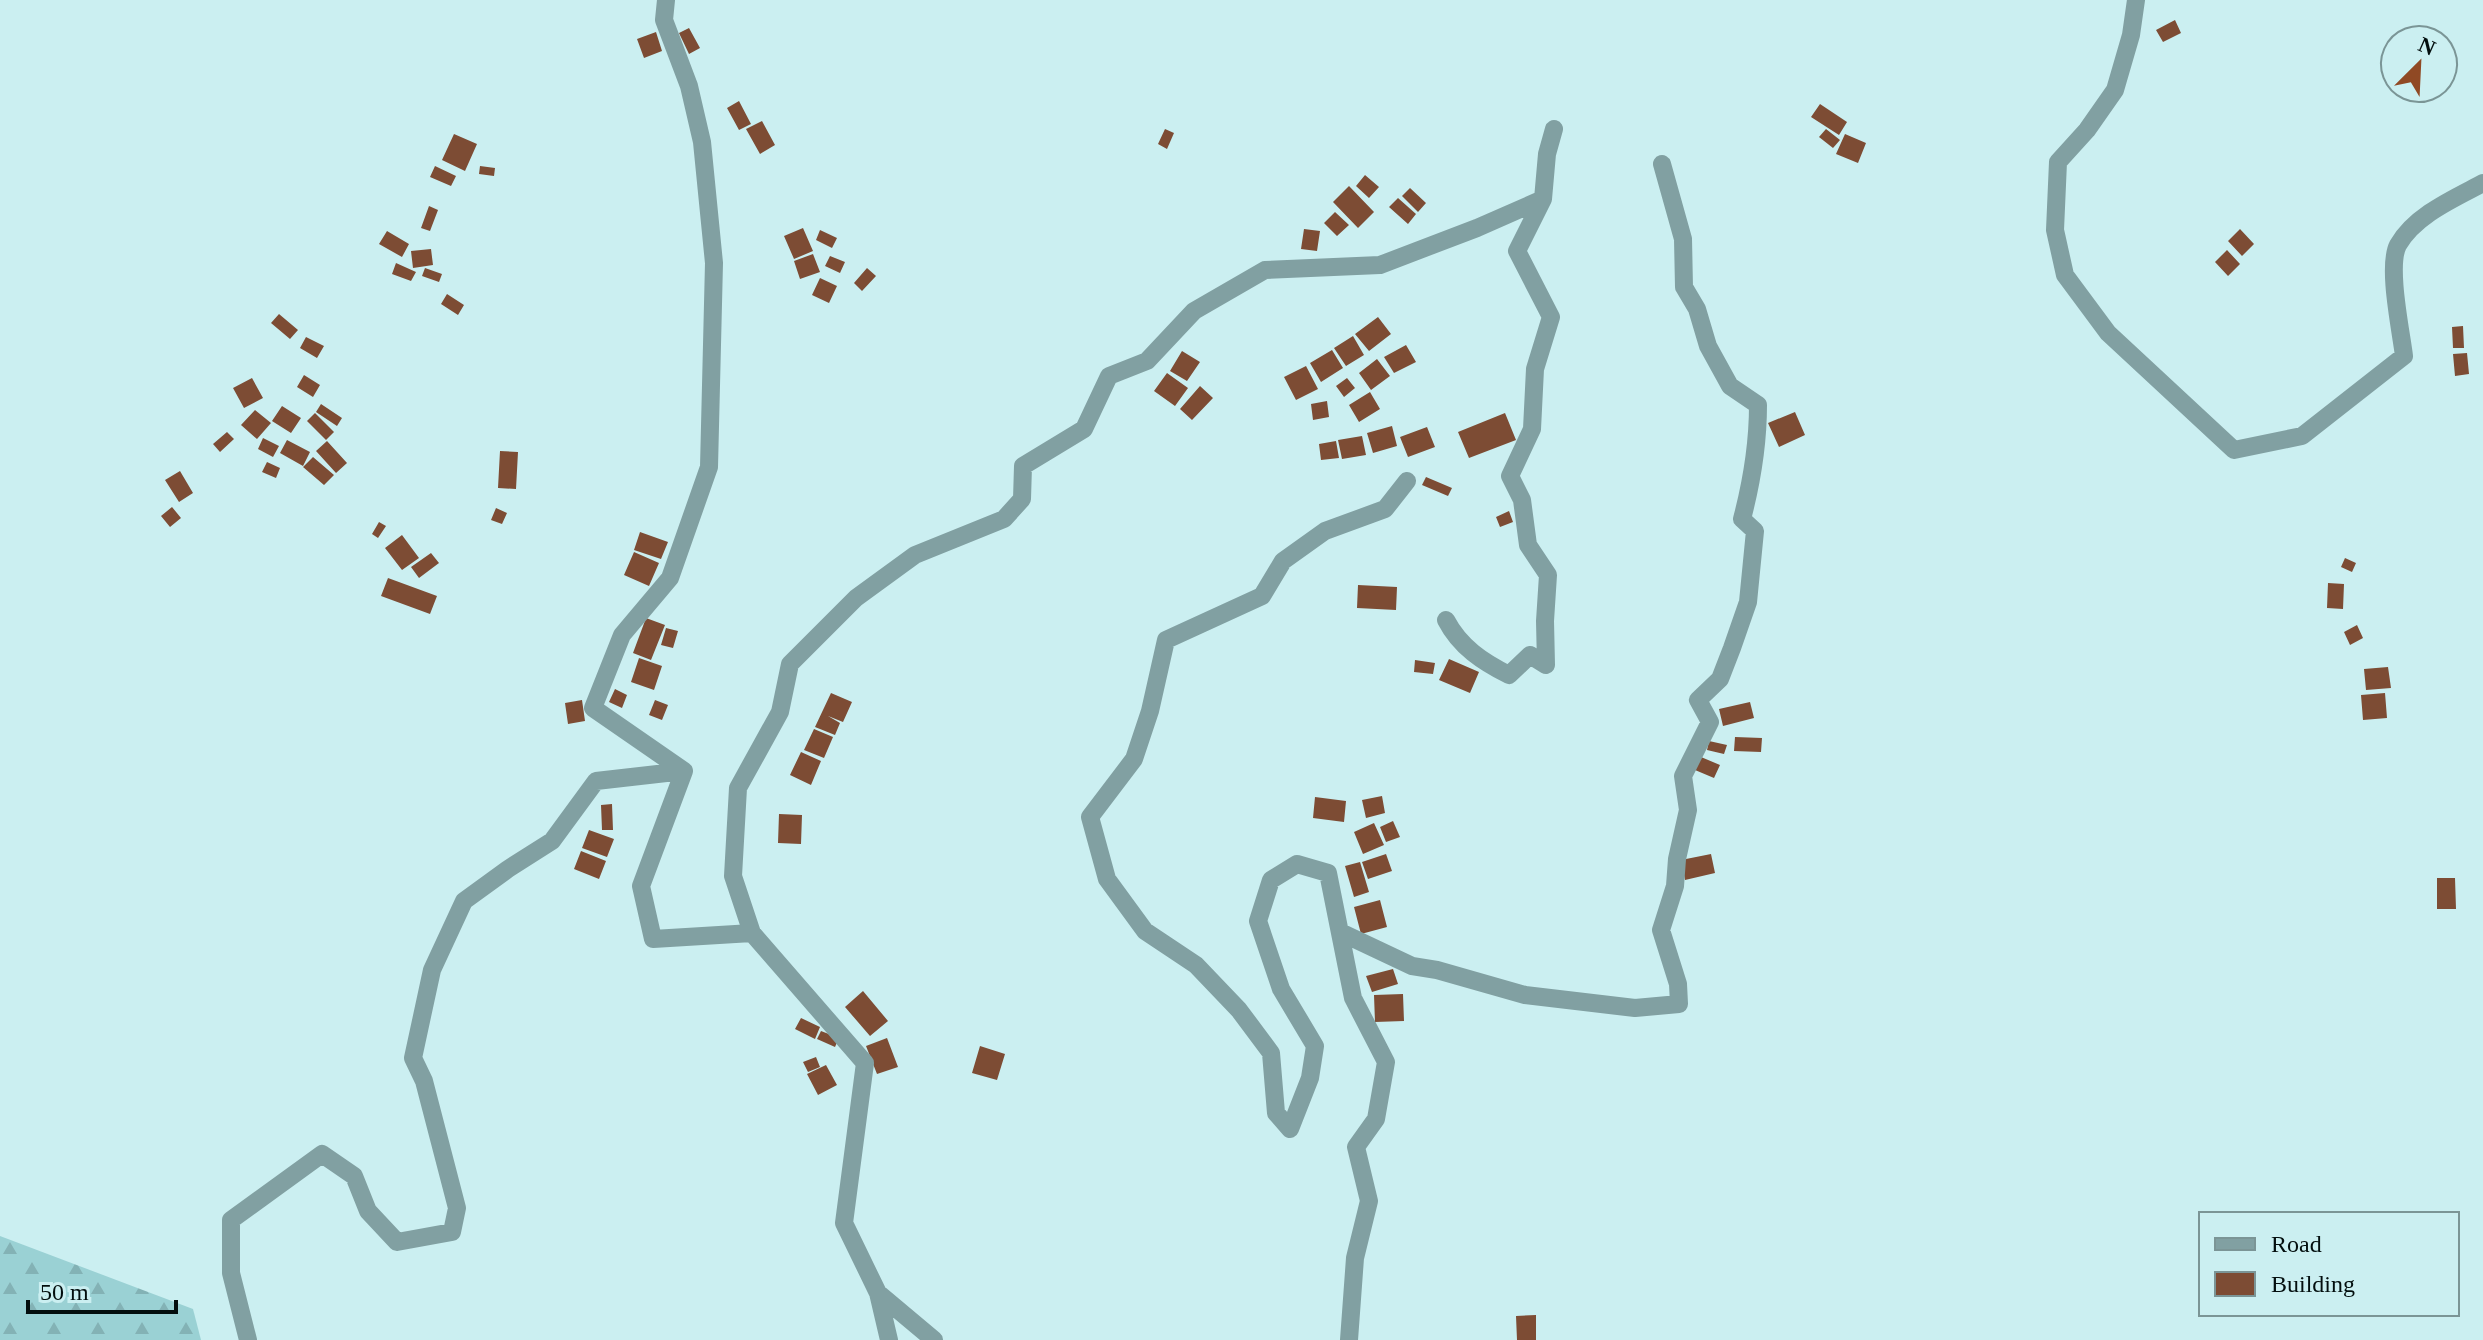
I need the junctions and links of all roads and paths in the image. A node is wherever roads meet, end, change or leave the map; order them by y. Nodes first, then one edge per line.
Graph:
1 (666, 0) edge
2 (2136, 0) edge
3 (1554, 129) dead end
4 (1662, 164) dead end
5 (2483, 183) edge
6 (1543, 199) junction
7 (1407, 481) dead end
8 (1446, 620) dead end
9 (684, 771) junction
10 (1340, 932) junction
11 (752, 933) junction
12 (878, 1293) junction
13 (248, 1340) edge
14 (889, 1340) edge
15 (934, 1340) edge
16 (1349, 1340) edge

1 - 9 street
2 - 5 street
3 - 6 street
4 - 10 street
6 - 8 street
6 - 11 street
7 - 10 street
9 - 11 street
9 - 13 street
10 - 16 street
11 - 12 street
12 - 14 street
12 - 15 street

